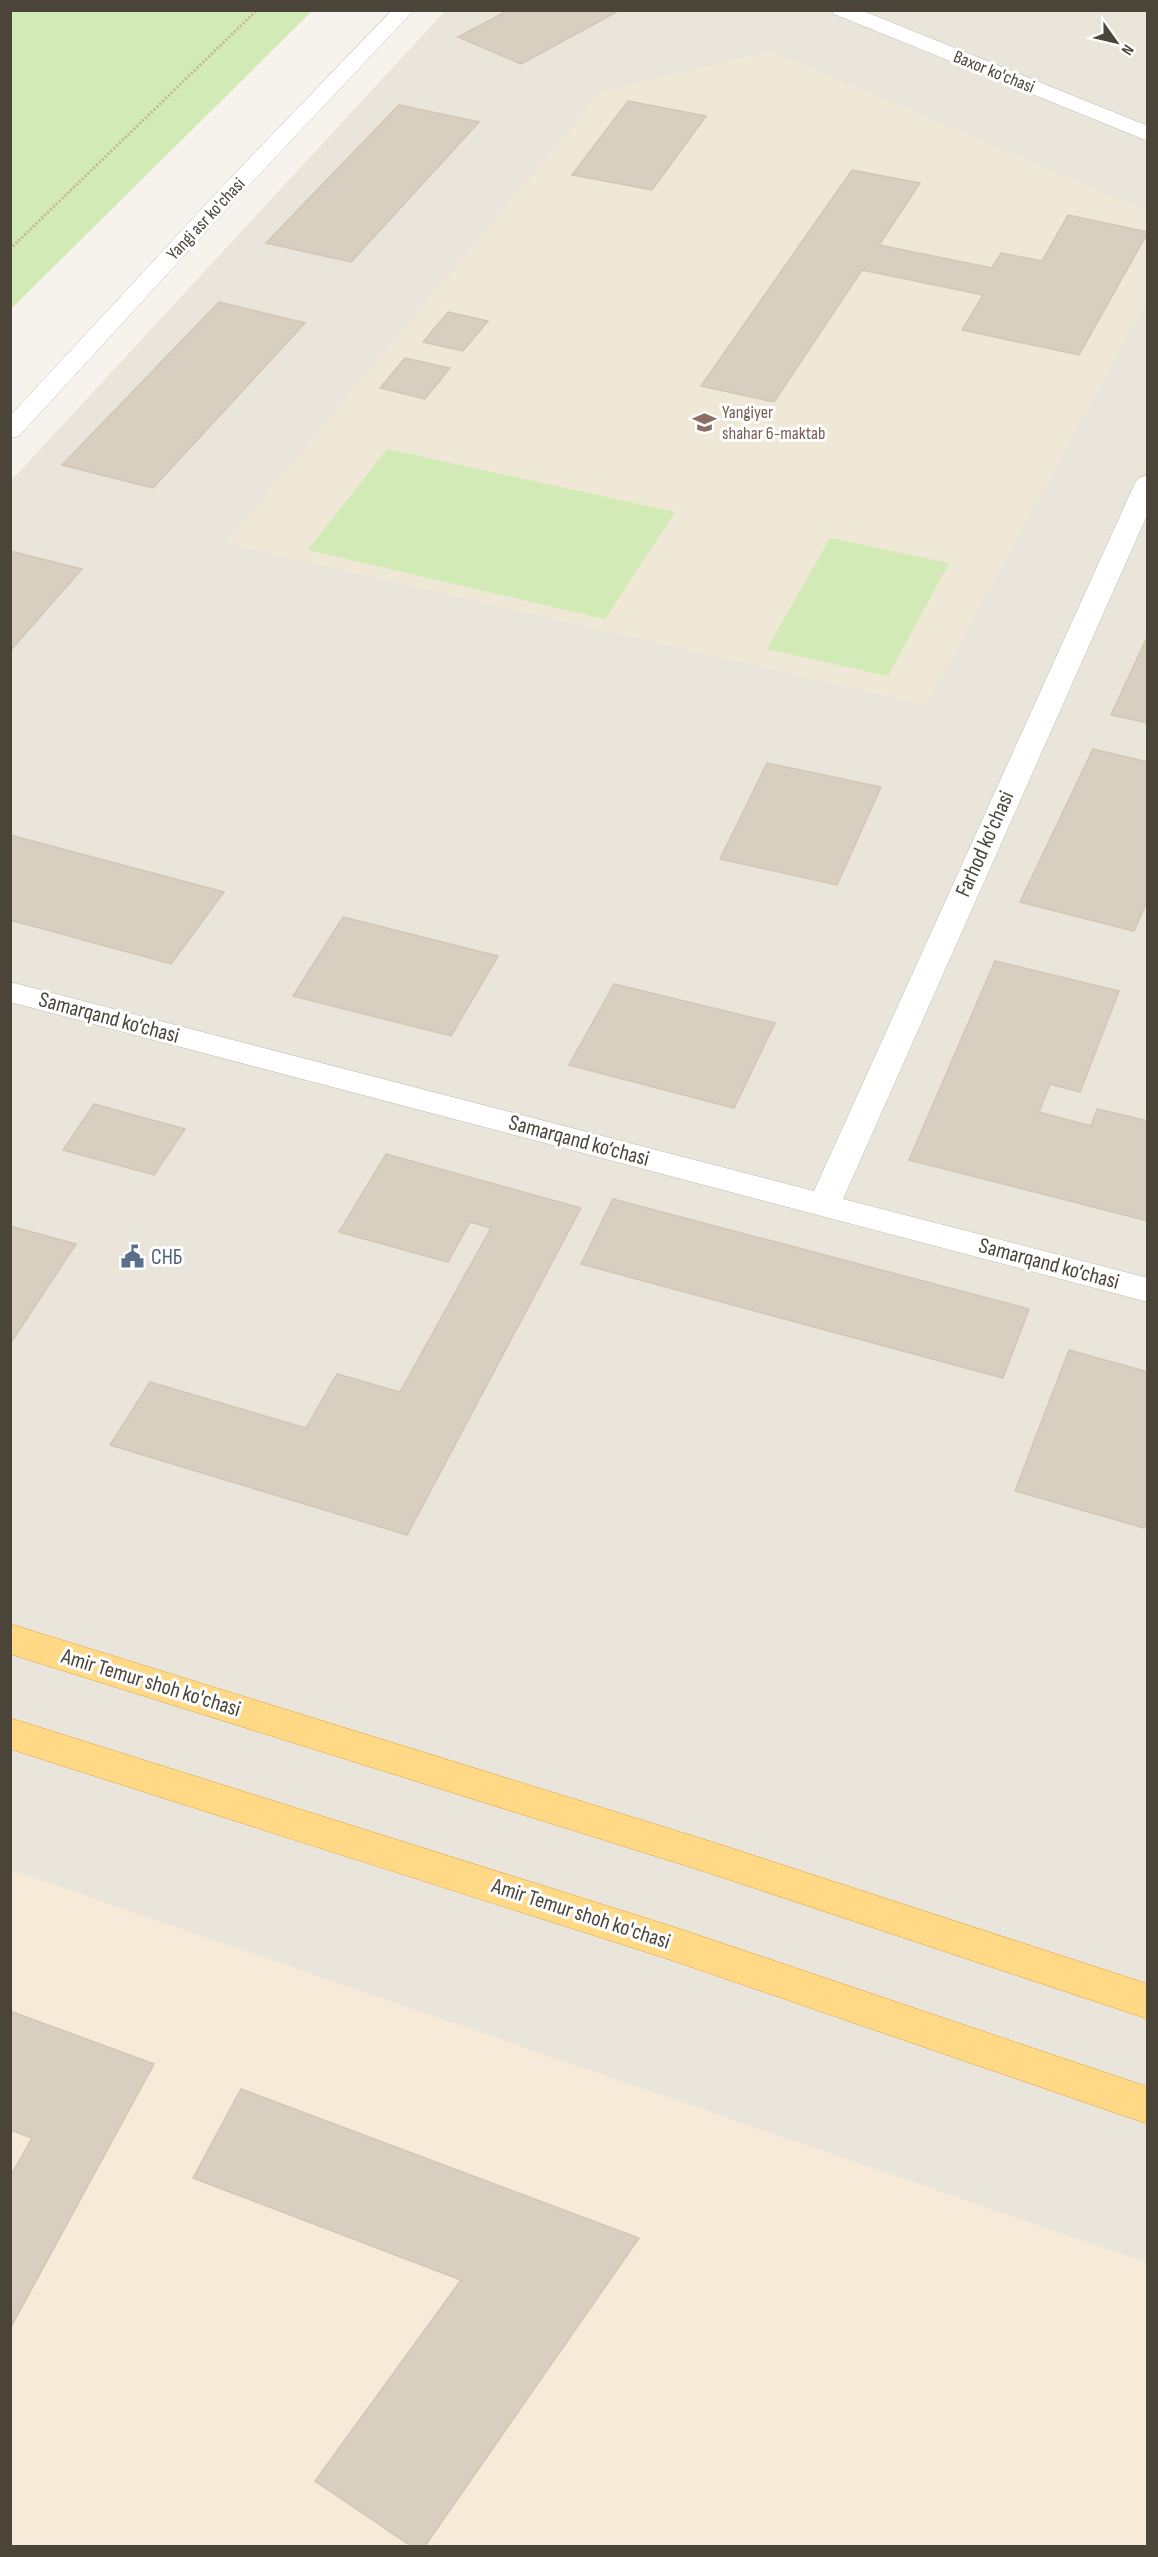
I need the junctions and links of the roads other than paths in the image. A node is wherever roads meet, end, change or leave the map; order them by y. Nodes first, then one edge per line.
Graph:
1 (404, 10) edge
2 (842, 10) edge
3 (1148, 134) edge
4 (10, 431) edge
5 (1148, 483) edge
6 (10, 992) edge
7 (824, 1205) junction
8 (1148, 1290) edge
9 (10, 1639) edge
10 (10, 1733) edge
11 (1148, 2002) edge
12 (1148, 2106) edge

1 - 4 street, Yangi asr ko'chasi
2 - 3 street, Baxor ko'chasi
5 - 7 street, Farhod ko'chasi
6 - 7 street, Samarqand ko‘chasi
7 - 8 street, Samarqand ko‘chasi
9 - 11 highway, Amir Temur shoh ko'chasi
10 - 12 highway, Amir Temur shoh ko'chasi

